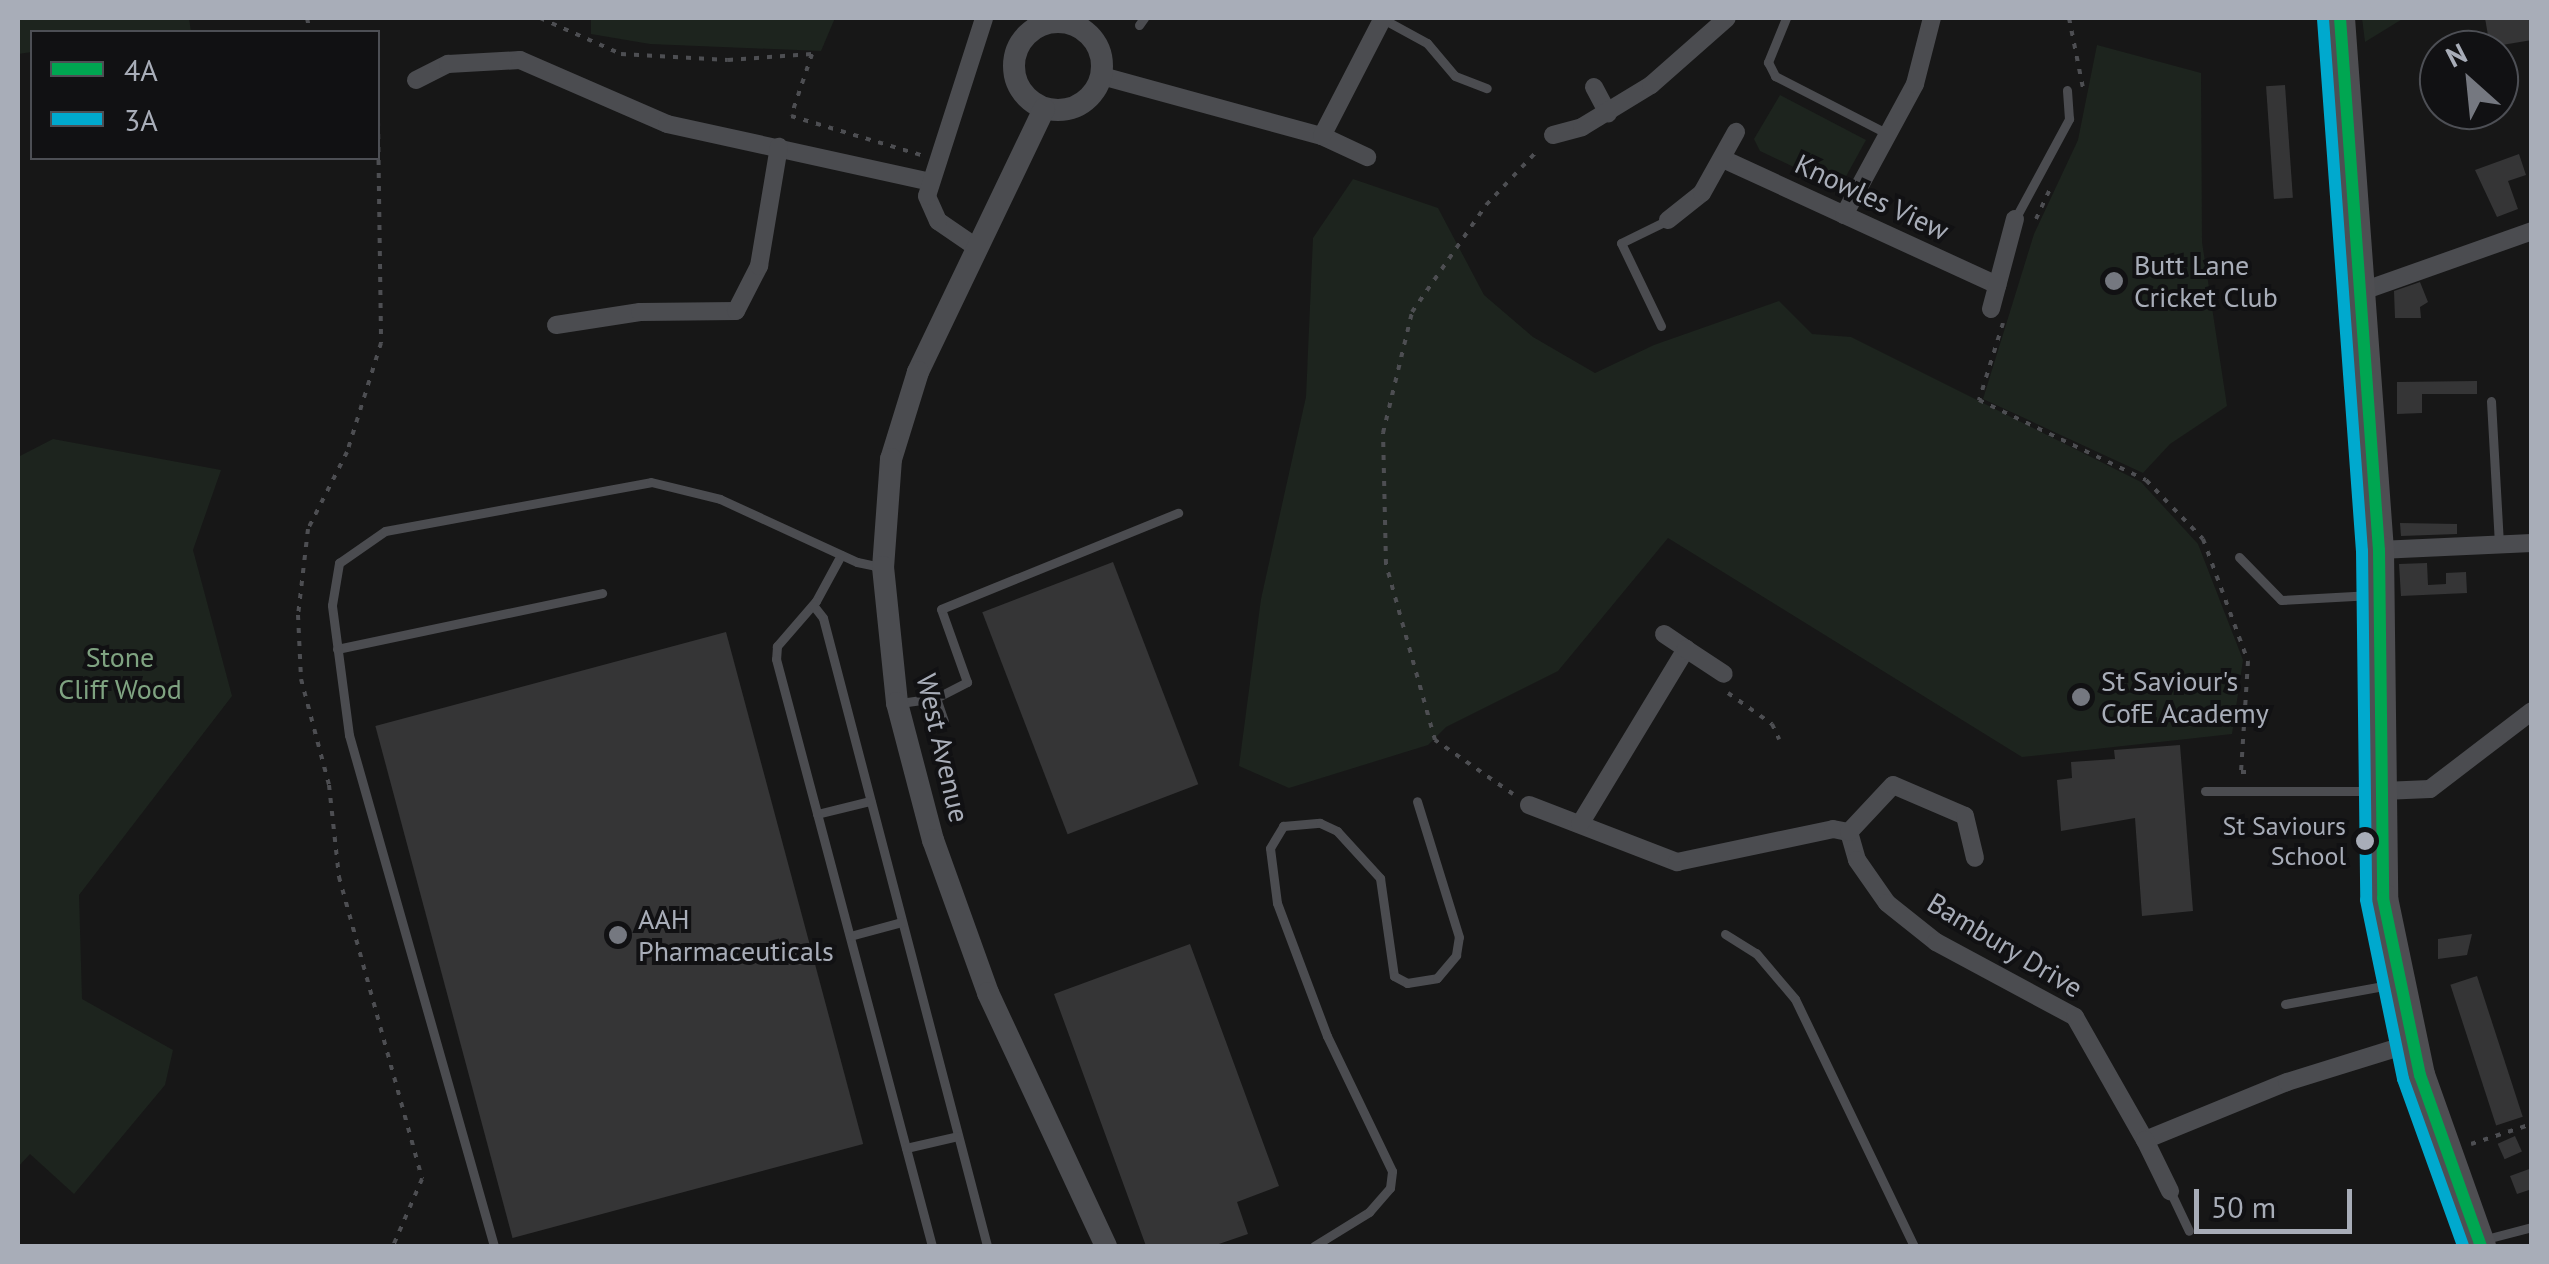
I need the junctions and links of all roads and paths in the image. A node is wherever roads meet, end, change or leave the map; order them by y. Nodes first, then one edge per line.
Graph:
1 (540, 18) edge
2 (984, 18) edge
3 (1383, 18) edge
4 (1786, 18) edge
5 (1932, 18) edge
6 (2068, 18) edge
7 (2340, 18) edge
8 (1722, 19) edge
9 (1056, 20) edge
10 (1102, 76) junction
11 (416, 80) dead end
12 (1594, 86) dead end
13 (1487, 88) dead end
14 (2067, 90) dead end
15 (2082, 102) dead end
16 (1044, 109) junction
17 (1608, 113) junction
18 (1736, 132) dead end
19 (1888, 134) junction
20 (1552, 135) joint
21 (1322, 136) junction
22 (779, 147) junction
23 (1368, 158) dead end
24 (936, 159) junction
25 (1723, 159) junction
26 (2054, 180) dead end
27 (930, 182) junction
28 (1844, 214) junction
29 (1668, 220) joint
30 (2024, 222) junction
31 (2532, 231) edge
32 (973, 245) junction
33 (1998, 285) junction
34 (2360, 292) junction
35 (1998, 312) joint
36 (556, 325) dead end
37 (1661, 326) dead end
38 (2490, 401) dead end
39 (1178, 514) dead end
40 (2532, 543) edge
41 (2499, 544) junction
42 (2379, 550) junction
43 (840, 555) junction
44 (2239, 557) dead end
45 (883, 568) junction
46 (602, 593) dead end
47 (2380, 594) junction
48 (813, 604) junction
49 (1664, 634) dead end
50 (337, 649) junction
51 (1686, 649) junction
52 (1724, 674) joint
53 (936, 698) junction
54 (897, 704) junction
55 (2532, 711) edge
56 (944, 721) dead end
57 (1778, 739) dead end
58 (2252, 772) dead end
59 (2383, 791) junction
60 (2204, 792) dead end
61 (870, 800) junction
62 (1417, 801) dead end
63 (1529, 805) joint
64 (817, 814) junction
65 (1580, 824) junction
66 (1849, 832) junction
67 (1975, 858) dead end
68 (902, 922) junction
69 (1724, 934) dead end
70 (850, 936) junction
71 (2397, 983) junction
72 (2285, 1004) dead end
73 (2412, 1043) junction
74 (2532, 1124) edge
75 (958, 1136) junction
76 (2145, 1140) junction
77 (2462, 1146) dead end
78 (906, 1148) junction
79 (2170, 1191) joint
80 (2532, 1226) edge
81 (2189, 1230) dead end
82 (2480, 1244) edge
83 (494, 1246) edge
84 (932, 1246) edge
85 (986, 1246) edge
86 (1106, 1246) edge
87 (1314, 1246) edge
88 (1914, 1246) edge

1 - 24 path
2 - 24 street
3 - 13 lane
3 - 21 street
4 - 19 lane
5 - 19 street
6 - 15 path
7 - 34 highway
8 - 17 street
9 - 10 street
9 - 16 street
10 - 16 street
10 - 21 street
11 - 22 street
12 - 17 street
14 - 30 lane
16 - 32 street, West Avenue
17 - 20 street
18 - 25 street
19 - 28 street
20 - 63 path
21 - 23 street
22 - 27 street
22 - 36 street
24 - 27 street
25 - 28 street, Knowles View
25 - 29 street
26 - 30 path
27 - 32 street
28 - 33 street, Knowles View
29 - 37 lane
30 - 33 street
31 - 34 street
32 - 45 street, West Avenue
33 - 35 street
34 - 42 highway
35 - 58 path
38 - 41 lane
39 - 53 lane
40 - 41 street
41 - 42 street
42 - 47 highway
43 - 45 lane
43 - 48 lane
43 - 50 lane
44 - 47 lane
45 - 54 street, West Avenue
46 - 50 lane
47 - 59 highway
48 - 61 lane
48 - 64 lane
49 - 51 street
50 - 83 lane
51 - 52 street
51 - 65 street
52 - 57 path
53 - 54 lane
53 - 56 lane
54 - 86 street, West Avenue
55 - 59 street
59 - 60 lane
59 - 71 highway
61 - 64 lane
61 - 68 lane
62 - 87 lane
63 - 65 street
64 - 70 lane
65 - 66 street
66 - 67 street
66 - 76 street, Bambury Drive
68 - 70 lane
68 - 75 lane
69 - 88 lane
70 - 78 lane
71 - 72 lane
71 - 73 highway
73 - 76 street
73 - 82 highway
74 - 77 path
75 - 78 lane
75 - 85 lane
76 - 79 street, Bambury Drive
78 - 84 lane
79 - 81 lane
80 - 82 lane

